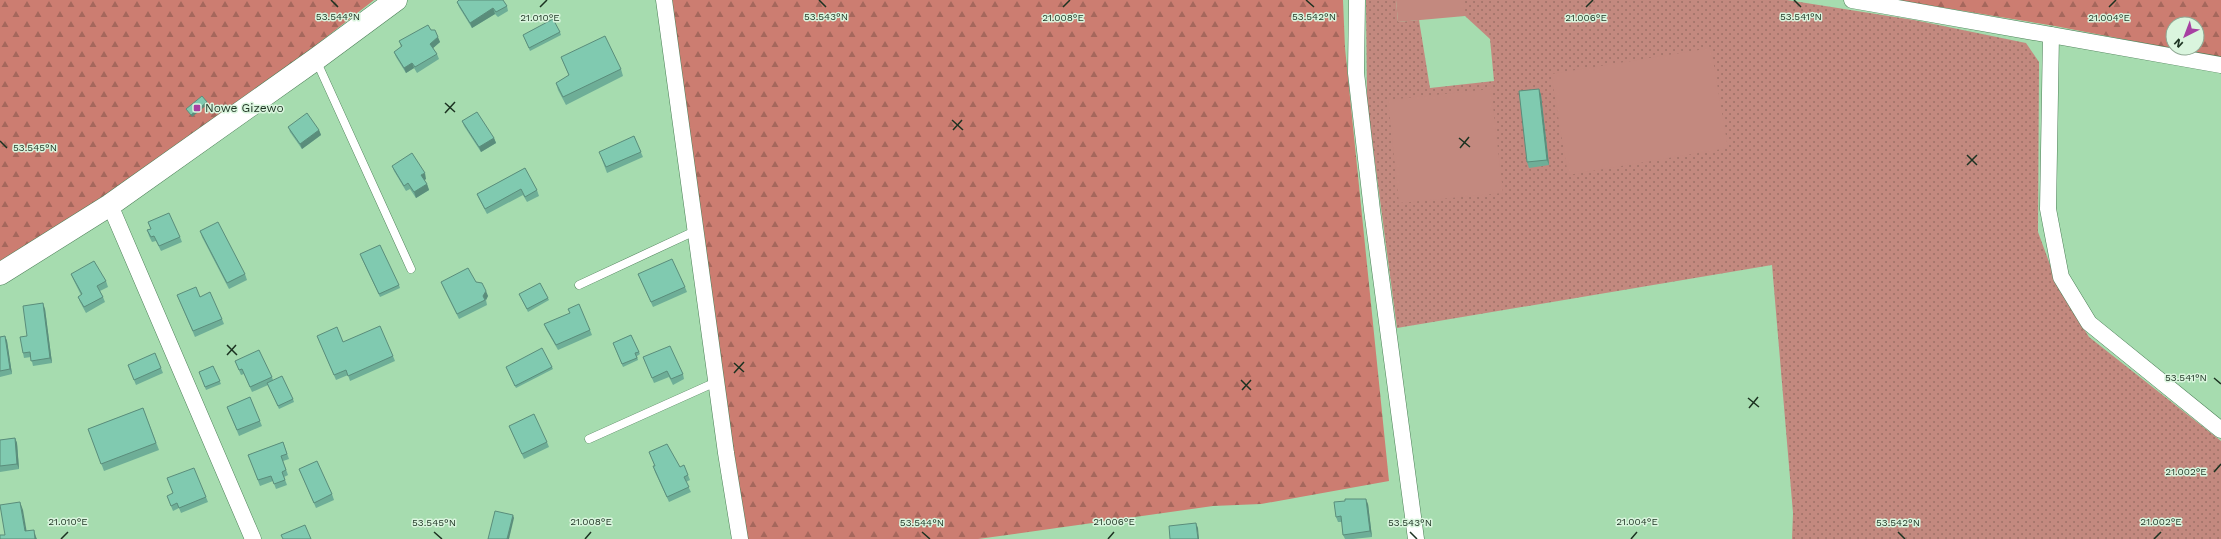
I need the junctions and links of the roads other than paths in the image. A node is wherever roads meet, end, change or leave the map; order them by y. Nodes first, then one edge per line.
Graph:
1 (396, 0) edge
2 (664, 0) edge
3 (1357, 0) edge
4 (1852, 0) edge
5 (2051, 35) junction
6 (316, 59) junction
7 (2221, 65) edge
8 (110, 205) junction
9 (695, 231) junction
10 (411, 269) dead end
11 (0, 274) edge
12 (579, 285) dead end
13 (716, 382) junction
14 (2221, 430) edge
15 (589, 439) dead end
16 (252, 539) edge
17 (740, 539) edge
18 (1416, 539) edge

1 - 6 street
2 - 9 street
3 - 18 street
4 - 5 street
5 - 7 street
5 - 14 street
6 - 8 street
6 - 10 lane
8 - 11 street
8 - 16 street
9 - 12 lane
9 - 13 street
13 - 15 lane
13 - 17 street

